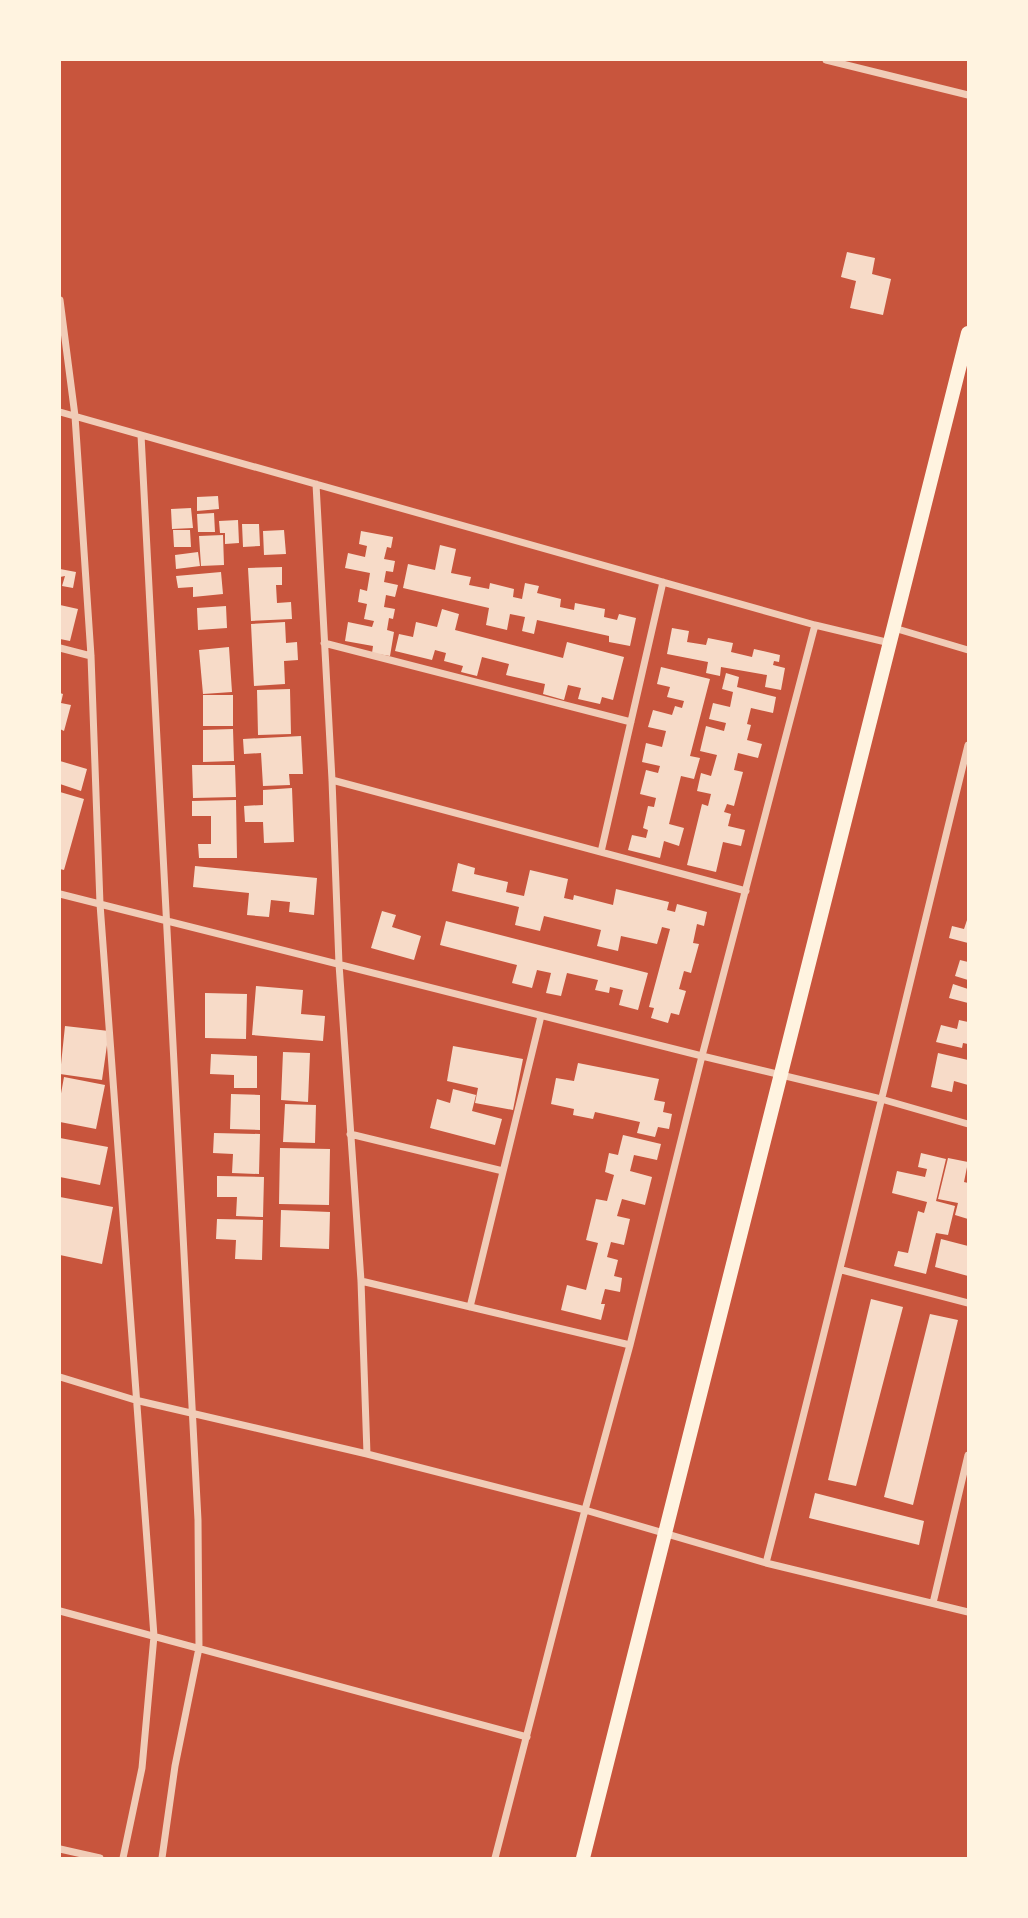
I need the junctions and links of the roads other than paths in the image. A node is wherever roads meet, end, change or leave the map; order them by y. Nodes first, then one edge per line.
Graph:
1 (826, 60) edge
2 (968, 95) edge
3 (60, 300) edge
4 (968, 333) edge
5 (60, 412) edge
6 (75, 416) junction
7 (141, 435) junction
8 (316, 484) junction
9 (663, 582) junction
10 (815, 625) junction
11 (892, 636) junction
12 (324, 643) junction
13 (60, 648) edge
14 (968, 650) edge
15 (91, 656) junction
16 (631, 722) junction
17 (968, 745) edge
18 (332, 780) junction
19 (600, 852) junction
20 (746, 891) junction
21 (60, 894) edge
22 (100, 904) junction
23 (165, 919) junction
24 (339, 964) junction
25 (541, 1016) junction
26 (702, 1056) junction
27 (782, 1074) junction
28 (881, 1099) junction
29 (968, 1124) edge
30 (350, 1134) junction
31 (503, 1171) junction
32 (842, 1270) junction
33 (361, 1281) junction
34 (968, 1303) edge
35 (470, 1307) junction
36 (630, 1345) junction
37 (60, 1377) edge
38 (135, 1400) junction
39 (191, 1412) junction
40 (367, 1454) junction
41 (968, 1455) edge
42 (585, 1510) junction
43 (666, 1533) junction
44 (766, 1563) junction
45 (933, 1603) junction
46 (60, 1611) edge
47 (968, 1612) edge
48 (153, 1636) junction
49 (198, 1648) junction
50 (527, 1737) junction
51 (60, 1849) edge
52 (100, 1858) edge
53 (123, 1858) edge
54 (162, 1858) edge
55 (495, 1858) edge
56 (583, 1858) edge

1 - 2 street
3 - 6 street
4 - 11 main road
5 - 6 street
6 - 7 street
6 - 15 street
7 - 8 street
7 - 23 street
8 - 9 street
8 - 12 street
9 - 10 street
9 - 16 street
10 - 11 street
10 - 20 street
11 - 14 street
11 - 27 main road
12 - 16 street
12 - 18 street
13 - 15 street
15 - 22 street
16 - 19 street
17 - 28 street
18 - 19 street
18 - 24 street
19 - 20 street
20 - 26 street
21 - 22 street
22 - 23 street
22 - 38 street
23 - 24 street
23 - 39 street
24 - 25 street
24 - 30 street
25 - 26 street
25 - 31 street
26 - 27 street
26 - 36 street
27 - 28 street
27 - 43 main road
28 - 29 street
28 - 32 street
30 - 31 street
30 - 33 street
31 - 35 street
32 - 34 street
32 - 44 street
33 - 35 street
33 - 40 street
35 - 36 street
36 - 42 street
37 - 38 street
38 - 39 street
38 - 48 street
39 - 40 street
39 - 49 street
40 - 42 street
41 - 45 street
42 - 43 street
42 - 50 street
43 - 44 street
43 - 56 main road
44 - 45 street
45 - 47 street
46 - 48 street
48 - 49 street
48 - 53 street
49 - 50 street
49 - 54 street
50 - 55 street
51 - 52 street

